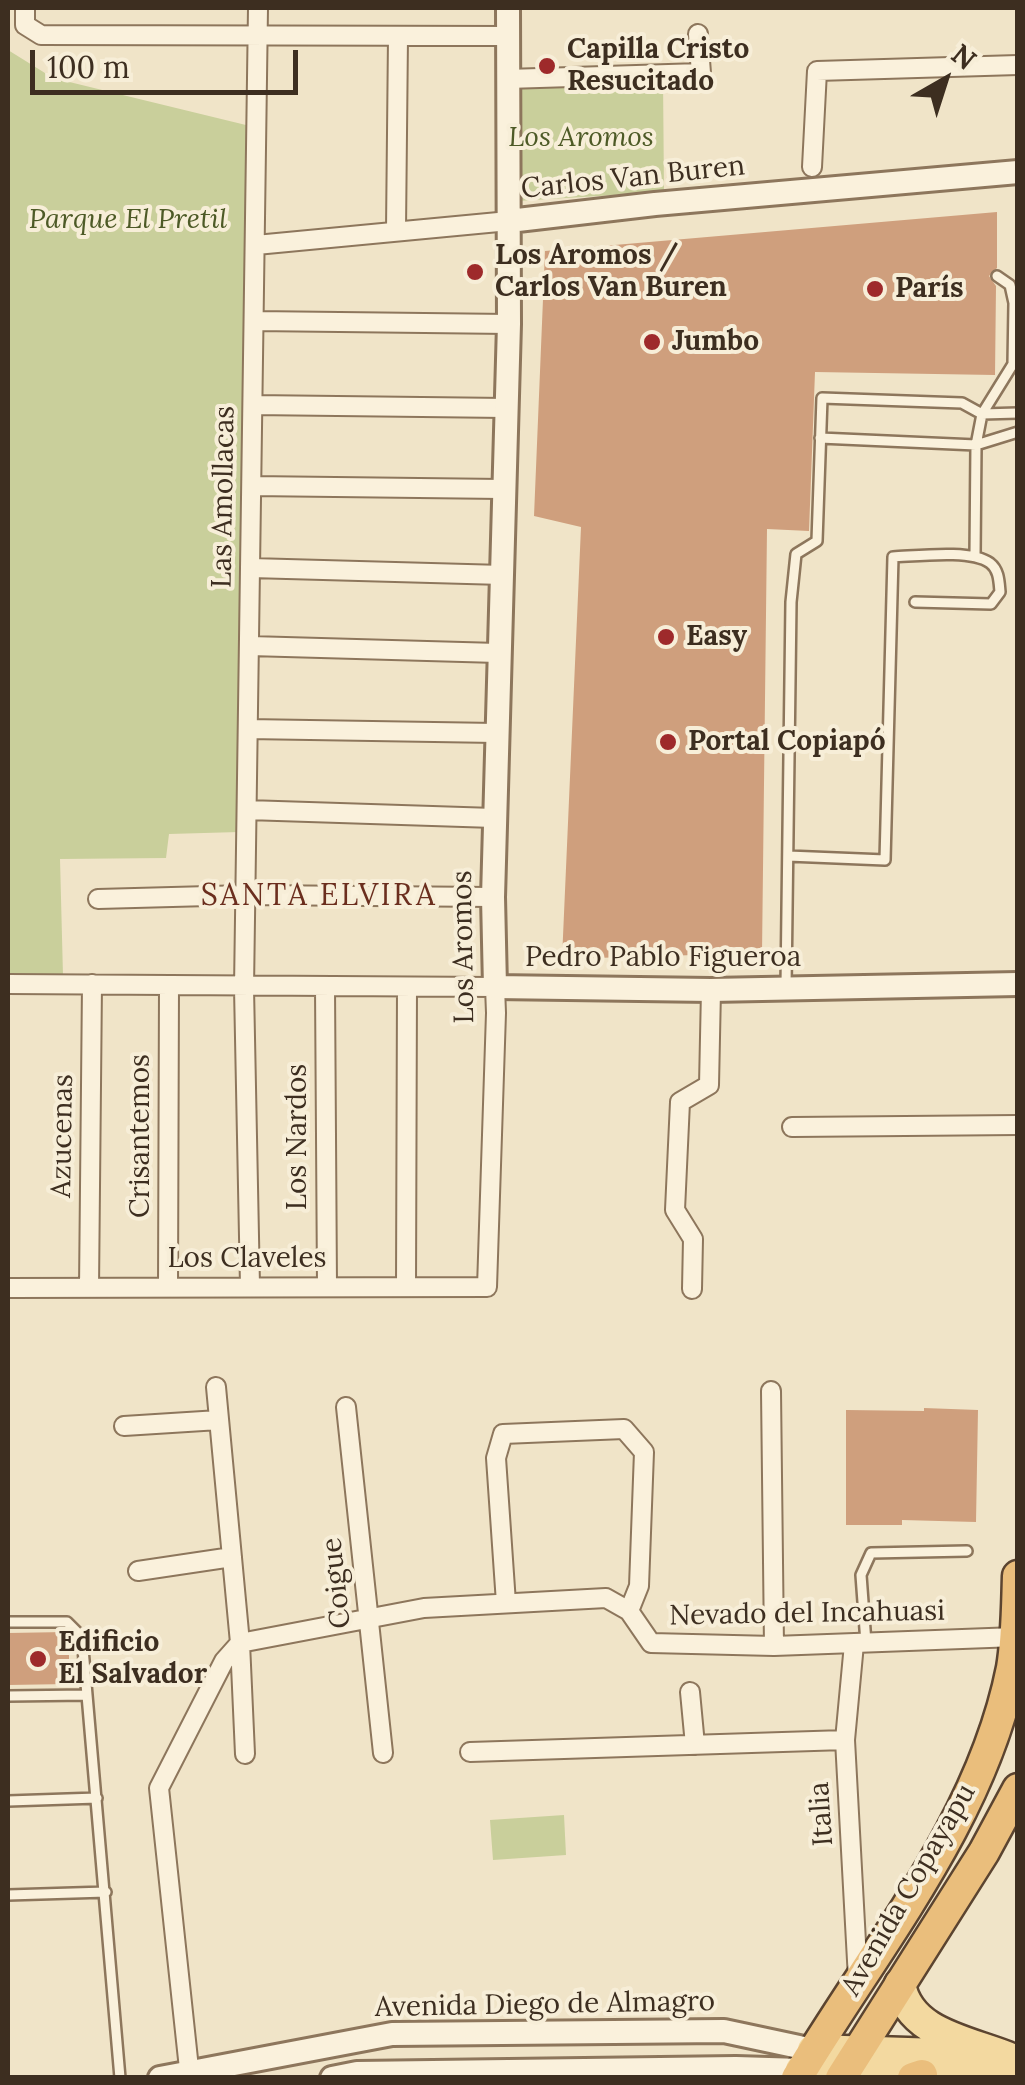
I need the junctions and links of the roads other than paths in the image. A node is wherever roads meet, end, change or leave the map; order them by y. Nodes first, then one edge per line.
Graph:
1 (258, 8) edge
2 (508, 8) edge
3 (25, 16) edge
4 (258, 34) junction
5 (698, 34) dead end
6 (398, 36) junction
7 (508, 36) junction
8 (1018, 65) edge
9 (507, 79) junction
10 (812, 167) dead end
11 (1018, 172) edge
12 (510, 221) junction
13 (396, 229) junction
14 (256, 245) junction
15 (996, 276) dead end
16 (255, 321) junction
17 (509, 324) junction
18 (253, 405) junction
19 (506, 408) junction
20 (1018, 413) edge
21 (982, 414) junction
22 (1018, 432) edge
23 (820, 438) junction
24 (976, 445) junction
25 (252, 486) junction
26 (502, 489) junction
27 (975, 556) junction
28 (251, 568) junction
29 (503, 574) junction
30 (915, 602) dead end
31 (250, 646) junction
32 (498, 652) junction
33 (248, 729) junction
34 (496, 733) junction
35 (247, 810) junction
36 (494, 818) junction
37 (788, 856) junction
38 (246, 895) junction
39 (492, 898) junction
40 (98, 899) dead end
41 (8, 984) edge
42 (92, 984) junction
43 (1018, 984) edge
44 (169, 986) junction
45 (326, 987) junction
46 (407, 987) junction
47 (244, 988) junction
48 (495, 988) junction
49 (786, 989) junction
50 (711, 990) junction
51 (1018, 1125) edge
52 (792, 1126) dead end
53 (406, 1285) junction
54 (250, 1286) junction
55 (326, 1286) junction
56 (168, 1287) junction
57 (487, 1287) joint
58 (8, 1288) edge
59 (89, 1288) junction
60 (692, 1289) dead end
61 (216, 1387) dead end
62 (771, 1392) dead end
63 (346, 1407) dead end
64 (219, 1420) junction
65 (124, 1426) dead end
66 (966, 1551) dead end
67 (232, 1557) junction
68 (138, 1571) dead end
69 (1018, 1576) edge
70 (506, 1603) junction
71 (628, 1610) junction
72 (369, 1620) junction
73 (8, 1622) edge
74 (1016, 1637) edge
75 (240, 1643) junction
76 (860, 1644) junction
77 (774, 1646) junction
78 (690, 1692) dead end
79 (87, 1695) junction
80 (8, 1696) edge
81 (845, 1740) junction
82 (696, 1745) junction
83 (470, 1752) dead end
84 (383, 1753) dead end
85 (245, 1754) dead end
86 (1018, 1789) edge
87 (97, 1798) junction
88 (8, 1801) edge
89 (106, 1892) junction
90 (8, 1896) edge
91 (858, 1980) junction
92 (900, 1984) junction
93 (444, 2032) junction
94 (804, 2066) edge
95 (848, 2067) edge
96 (1012, 2067) edge
97 (433, 2072) junction
98 (189, 2075) edge
99 (931, 2076) edge
100 (120, 2078) edge
101 (160, 2078) edge
102 (332, 2078) edge

1 - 4 street, Las Amollacas
2 - 7 street, Los Aromos
3 - 4 street
4 - 6 street
4 - 14 street, Las Amollacas
5 - 9 street
6 - 7 street
6 - 13 street
7 - 9 street, Los Aromos
8 - 10 street
9 - 12 street, Los Aromos
11 - 12 street, Carlos Van Buren
12 - 13 street, Carlos Van Buren
12 - 17 street, Los Aromos
13 - 14 street, Carlos Van Buren
14 - 16 street, Las Amollacas
15 - 21 lane
16 - 17 street
16 - 18 street, Las Amollacas
17 - 19 street, Los Aromos
18 - 19 street
18 - 25 street, Las Amollacas
19 - 26 street, Los Aromos
20 - 21 lane
21 - 23 lane
21 - 24 lane
22 - 24 lane
23 - 24 lane
23 - 37 lane
24 - 27 lane
25 - 26 street
25 - 28 street, Las Amollacas
26 - 29 street, Los Aromos
27 - 30 lane
27 - 37 lane
28 - 29 street
28 - 31 street, Las Amollacas
29 - 32 street, Los Aromos
31 - 32 street
31 - 33 street, Las Amollacas
32 - 34 street, Los Aromos
33 - 34 street
33 - 35 street, Las Amollacas
34 - 36 street, Los Aromos
35 - 36 street
35 - 38 street, Las Amollacas
36 - 39 street, Los Aromos
37 - 49 lane
38 - 39 street
38 - 40 street
38 - 47 street, Las Amollacas
39 - 48 street, Los Aromos
41 - 42 street, Pedro Pablo Figueroa
42 - 44 street, Pedro Pablo Figueroa
42 - 59 street, Azucenas
43 - 49 street, Pedro Pablo Figueroa
44 - 47 street, Pedro Pablo Figueroa
44 - 56 street, Crisantemos
45 - 46 street, Pedro Pablo Figueroa
45 - 47 street, Pedro Pablo Figueroa
45 - 55 street, Los Nardos
46 - 48 street, Pedro Pablo Figueroa
46 - 53 street
47 - 54 street, Las Amollacas
48 - 50 street, Pedro Pablo Figueroa
48 - 57 street, Los Aromos
49 - 50 street, Pedro Pablo Figueroa
50 - 60 street
51 - 52 street
53 - 55 street, Los Claveles
53 - 57 street, Los Claveles
54 - 55 street, Los Claveles
54 - 56 street, Los Claveles
56 - 59 street, Los Claveles
58 - 59 street, Los Claveles
61 - 64 street
62 - 77 street
63 - 72 street, Coigue
64 - 65 street
64 - 67 street
66 - 76 lane
67 - 68 street
67 - 75 street
69 - 74 highway, Avenida Copayapu
70 - 71 street, Nevado del Incahuasi
70 - 71 street
70 - 72 street, Nevado del Incahuasi
71 - 77 street, Nevado del Incahuasi
72 - 75 street, Nevado del Incahuasi
72 - 84 street, Coigue
73 - 79 lane
74 - 76 street, Nevado del Incahuasi
74 - 91 highway, Avenida Copayapu
75 - 85 street
75 - 98 street
76 - 77 street, Nevado del Incahuasi
76 - 81 street, Italia
78 - 82 street
79 - 80 lane
79 - 87 lane
81 - 82 street
81 - 91 street, Italia
82 - 83 street
86 - 92 highway, Avenida Copayapu
87 - 88 lane
87 - 89 lane
89 - 90 lane
89 - 100 lane
91 - 94 highway, Avenida Copayapu
92 - 95 highway, Avenida Copayapu
92 - 96 main road
93 - 94 street, Avenida Diego de Almagro
93 - 97 street
93 - 98 street, Avenida Diego de Almagro
94 - 95 main road
94 - 97 street
95 - 96 main road
95 - 99 main road
96 - 99 main road
97 - 102 street
98 - 101 street, Avenida Diego de Almagro

